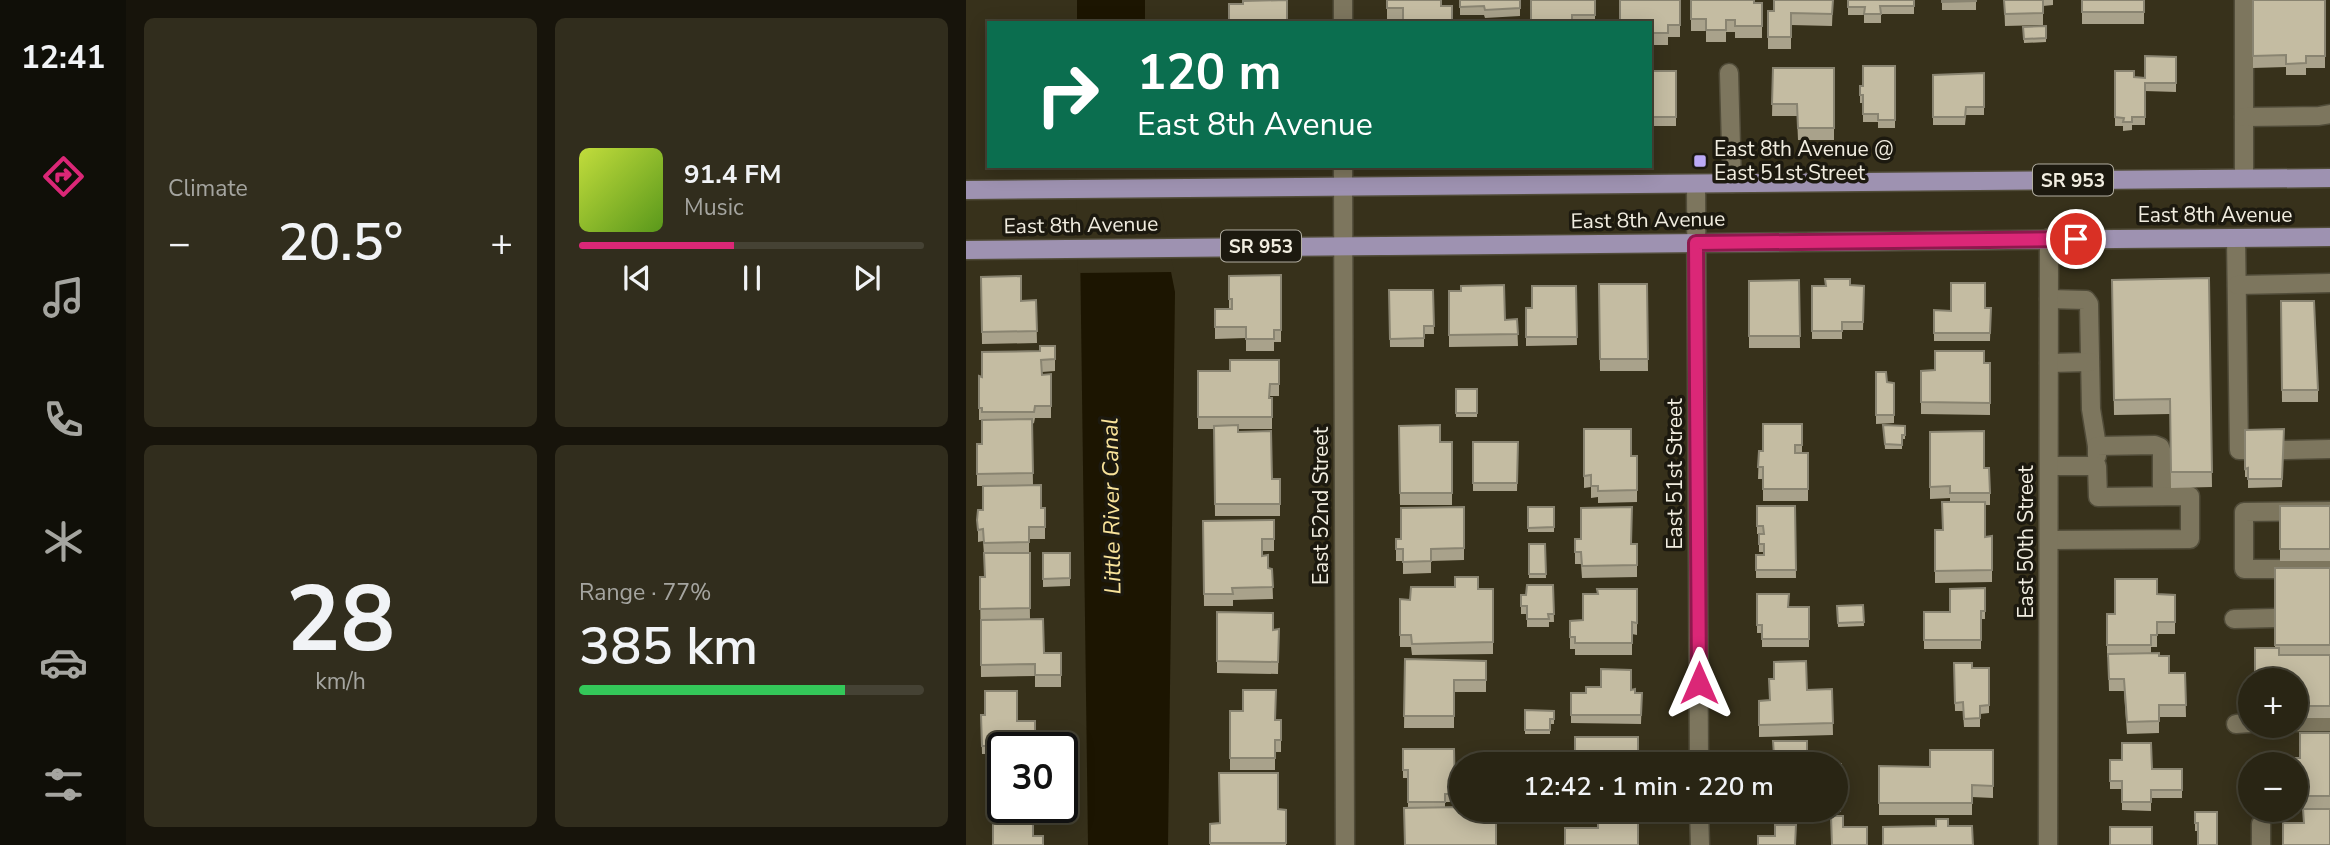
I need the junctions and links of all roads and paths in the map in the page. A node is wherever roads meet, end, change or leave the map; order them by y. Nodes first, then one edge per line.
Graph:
1 (1343, 0) edge
2 (2244, 0) edge
3 (1343, 21) edge
4 (1729, 73) dead end
5 (2330, 114) edge
6 (2244, 117) junction
7 (1343, 168) edge
8 (2244, 178) junction
9 (2330, 178) edge
10 (1731, 183) junction
11 (1696, 184) junction
12 (1343, 187) junction
13 (966, 190) edge
14 (2330, 237) edge
15 (2049, 239) junction
16 (2236, 239) junction
17 (1696, 243) junction
18 (1343, 246) junction
19 (966, 250) edge
20 (2330, 284) edge
21 (2237, 285) junction
22 (2049, 299) junction
23 (2090, 362) junction
24 (2049, 363) junction
25 (2097, 446) junction
26 (2330, 449) edge
27 (2245, 450) edge
28 (2284, 450) edge
29 (2097, 466) junction
30 (2049, 467) junction
31 (2162, 496) junction
32 (2330, 511) edge
33 (2049, 540) junction
34 (2330, 569) edge
35 (2275, 618) edge
36 (2234, 619) dead end
37 (2330, 722) edge
38 (2308, 723) edge
39 (1699, 752) edge
40 (1699, 822) edge
41 (2261, 824) dead end
42 (1345, 845) edge
43 (1700, 845) edge
44 (2048, 845) edge
45 (2261, 845) edge

1 - 3 street
2 - 6 street
4 - 10 street
5 - 6 street
6 - 8 street
7 - 12 street, East 52nd Street
8 - 9 main road, East 8th Avenue / SR 953
8 - 10 main road, East 8th Avenue / SR 953
10 - 11 main road, East 8th Avenue / SR 953
11 - 12 main road, East 8th Avenue / SR 953
11 - 17 street, East 51st Street
12 - 13 main road, East 8th Avenue / SR 953
12 - 18 street, East 52nd Street
14 - 16 main road, East 8th Avenue / SR 953
15 - 16 main road, East 8th Avenue / SR 953
15 - 17 main road, East 8th Avenue / SR 953
15 - 22 street, East 50th Street
16 - 21 street
17 - 18 main road, East 8th Avenue / SR 953
17 - 39 street, East 51st Street
18 - 19 main road, East 8th Avenue / SR 953
18 - 42 street, East 52nd Street
20 - 21 street
21 - 27 street
22 - 23 street
22 - 24 street, East 50th Street
23 - 24 street
23 - 25 street
24 - 30 street, East 50th Street
25 - 29 street
25 - 31 street
26 - 28 street
29 - 30 street
29 - 31 street
30 - 33 street, East 50th Street
31 - 33 street
32 - 34 street
33 - 44 street, East 50th Street
35 - 36 street
37 - 38 street
40 - 43 street
41 - 45 street

